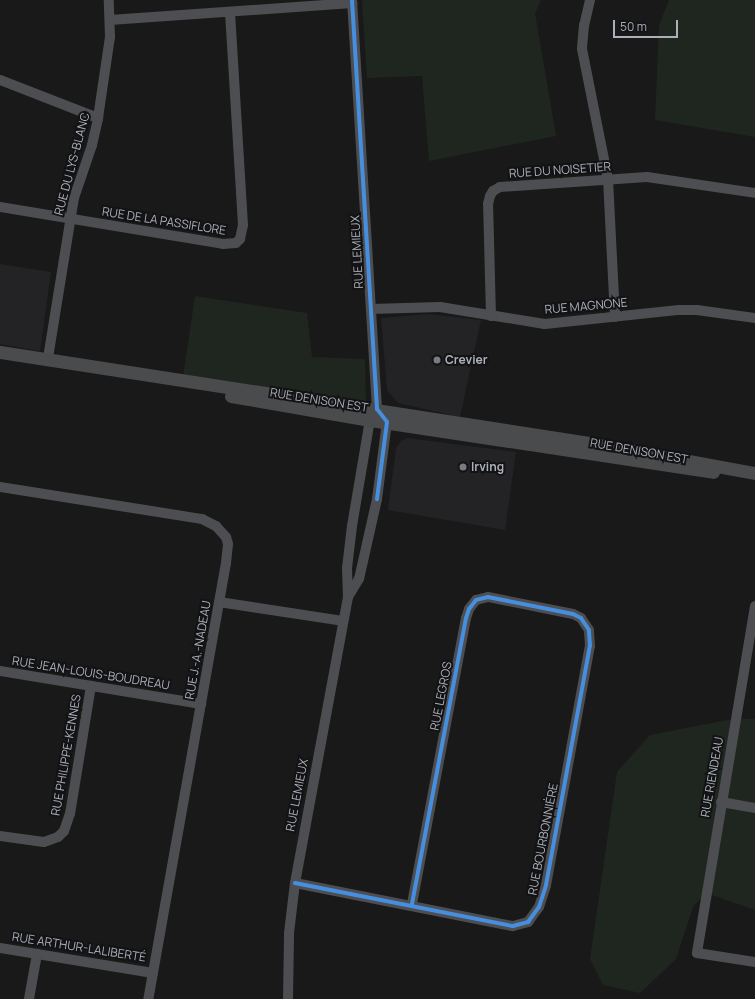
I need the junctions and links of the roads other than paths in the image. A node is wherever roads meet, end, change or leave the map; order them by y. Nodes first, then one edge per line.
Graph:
1 (109, 0) edge
2 (590, 0) edge
3 (352, 1) edge
4 (230, 12) junction
5 (110, 20) junction
6 (0, 80) edge
7 (98, 118) junction
8 (608, 179) junction
9 (755, 193) edge
10 (0, 207) edge
11 (70, 219) junction
12 (371, 310) junction
13 (491, 316) junction
14 (615, 317) junction
15 (755, 318) edge
16 (0, 352) edge
17 (48, 358) junction
18 (0, 359) edge
19 (373, 414) junction
20 (387, 422) junction
21 (755, 474) edge
22 (0, 487) edge
23 (348, 597) junction
24 (219, 602) junction
25 (755, 606) edge
26 (581, 618) joint
27 (343, 621) junction
28 (752, 643) edge
29 (0, 671) edge
30 (91, 686) junction
31 (201, 704) junction
32 (721, 802) junction
33 (755, 808) edge
34 (0, 836) edge
35 (295, 882) junction
36 (412, 904) junction
37 (0, 948) edge
38 (37, 954) junction
39 (755, 962) edge
40 (153, 973) junction
41 (29, 999) edge
42 (148, 999) edge
43 (288, 999) edge

1 - 5 street, RUE DU LYS-BLANC
2 - 8 street
3 - 4 street
3 - 12 street, RUE LEMIEUX
4 - 5 street
4 - 11 street, RUE DE LA PASSIFLORE
5 - 7 street, RUE DU LYS-BLANC
6 - 7 street
7 - 11 street, RUE DU LYS-BLANC
8 - 9 street, RUE DU NOISETIER
8 - 13 street, RUE DU NOISETIER
8 - 14 street
10 - 11 street, RUE DE LA PASSIFLORE
11 - 17 street, RUE DU LYS-BLANC
12 - 13 street, RUE MAGNONE
12 - 19 street, RUE LEMIEUX
13 - 14 street, RUE MAGNONE
14 - 15 street, RUE MAGNONE
16 - 17 main road, RUE DENISON EST
17 - 19 main road, RUE DENISON EST
18 - 19 main road, RUE DENISON EST
19 - 20 main road, RUE DENISON EST
19 - 21 main road, RUE DENISON EST
19 - 23 street, RUE LEMIEUX
20 - 21 main road, RUE DENISON EST
20 - 23 street, RUE LEMIEUX
22 - 24 street, RUE J.-A.-NADEAU
23 - 27 street, RUE LEMIEUX
24 - 27 street
24 - 31 street, RUE J.-A.-NADEAU
25 - 28 street, RUE RIENDEAU
26 - 36 street, RUE LEGROS
26 - 36 street, RUE BOURBONNIÈRE
27 - 35 street, RUE LEMIEUX
28 - 32 street, RUE RIENDEAU
29 - 30 street, RUE JEAN-LOUIS-BOUDREAU
30 - 31 street, RUE JEAN-LOUIS-BOUDREAU
30 - 34 street, RUE PHILIPPE-KENNES
31 - 40 street, RUE J.-A.-NADEAU
32 - 33 street
32 - 39 street, RUE RIENDEAU
35 - 36 street, RUE BOURBONNIÈRE
35 - 43 street, RUE LEMIEUX
37 - 38 street, RUE ARTHUR-LALIBERTÉ
38 - 40 street, RUE ARTHUR-LALIBERTÉ
38 - 41 street
40 - 42 street, RUE J.-A.-NADEAU

